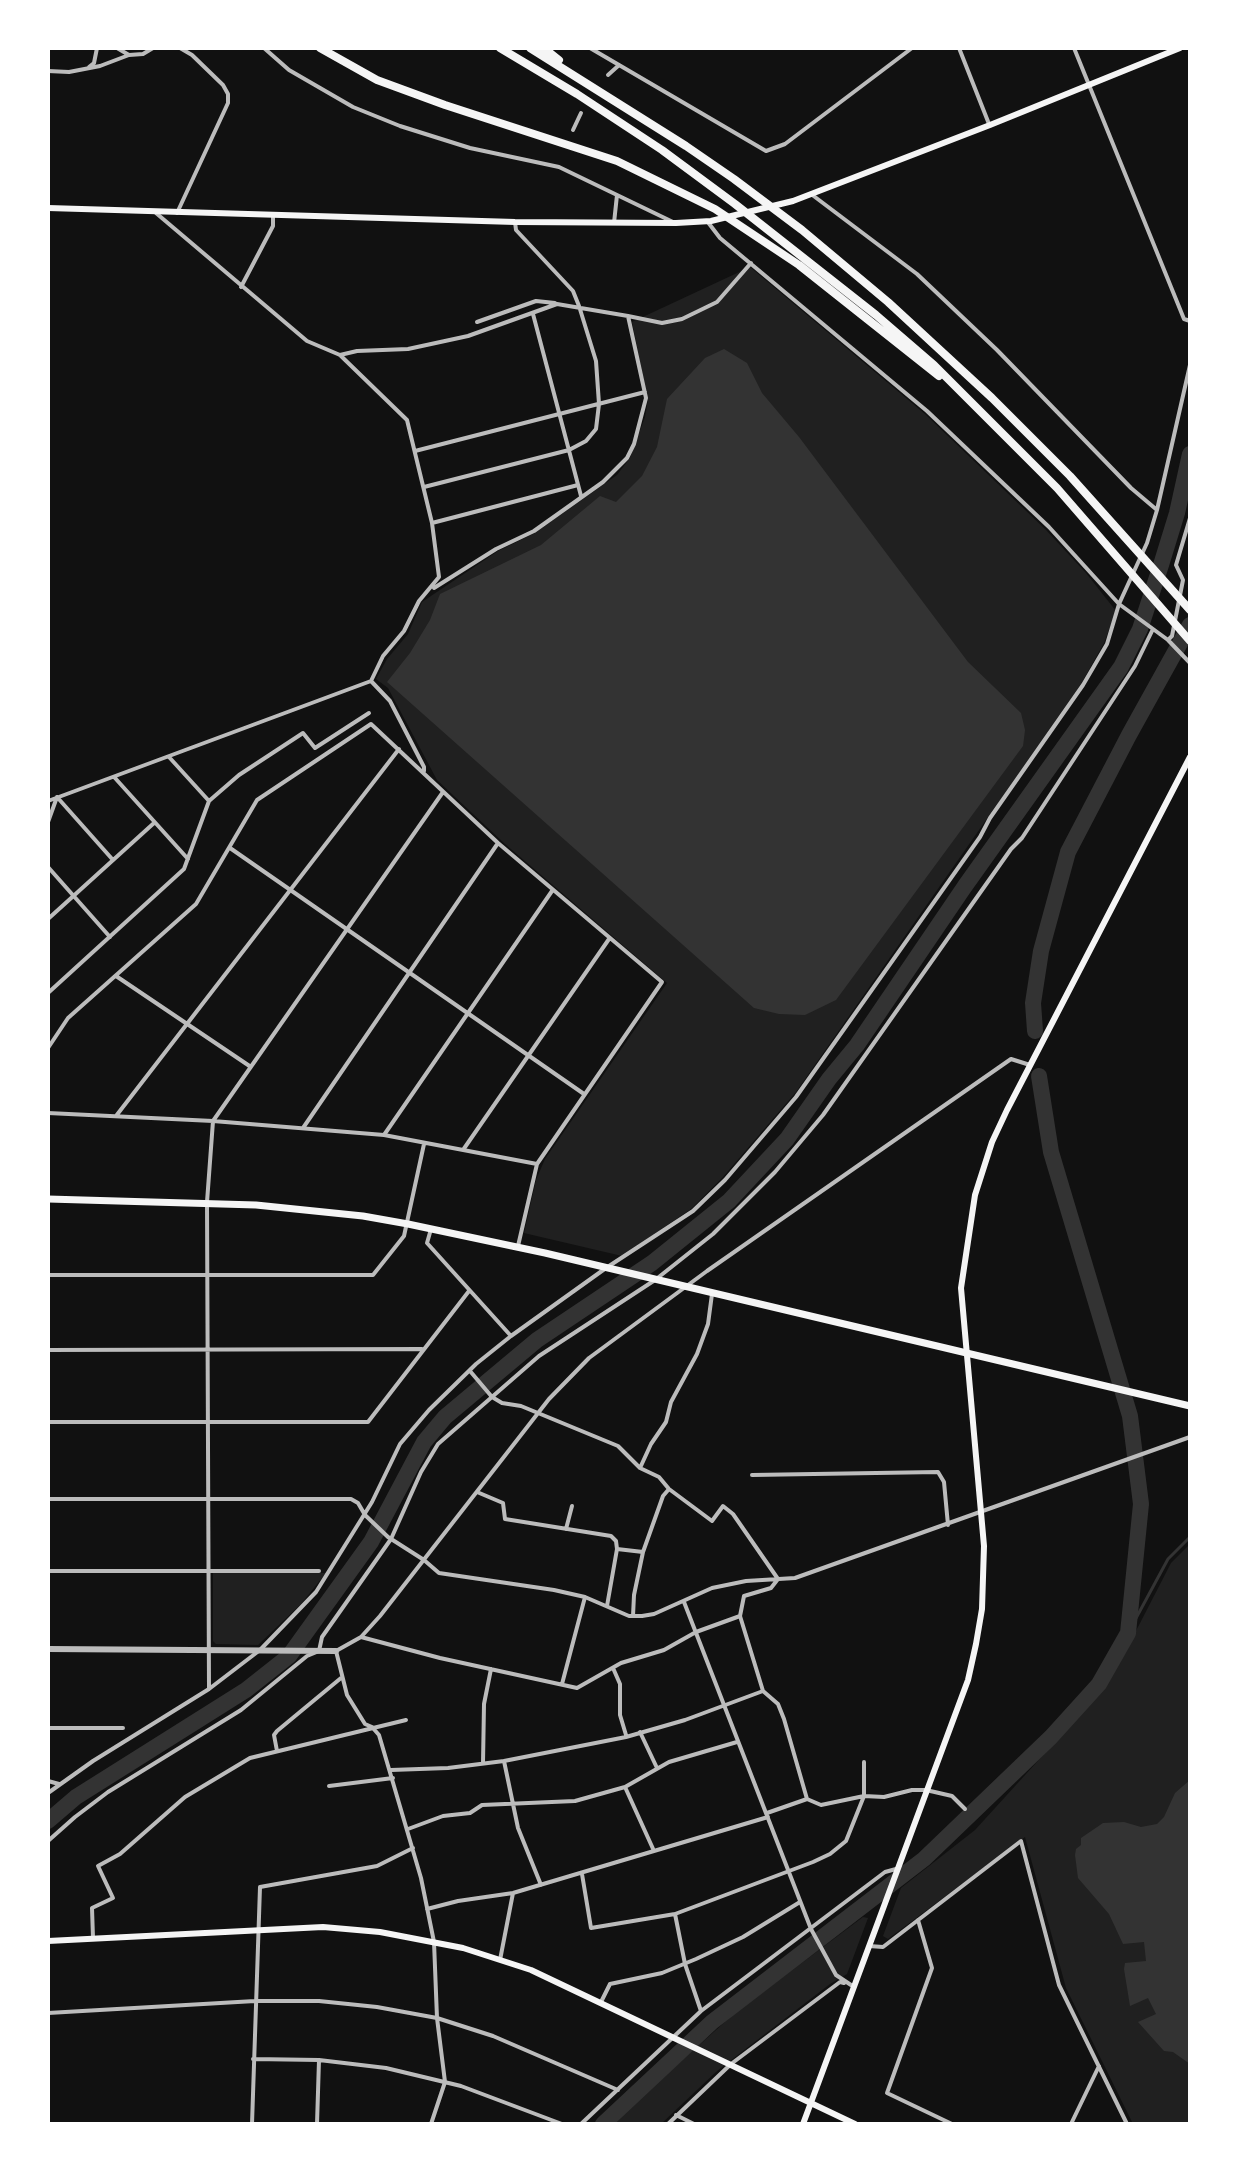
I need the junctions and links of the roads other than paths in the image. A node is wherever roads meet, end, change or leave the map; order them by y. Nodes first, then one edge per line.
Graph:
1 (97, 48) edge
2 (117, 48) edge
3 (153, 48) edge
4 (180, 48) edge
5 (190, 48) edge
6 (264, 48) edge
7 (320, 48) edge
8 (500, 48) edge
9 (530, 48) edge
10 (544, 48) edge
11 (590, 48) edge
12 (912, 48) edge
13 (959, 48) edge
14 (1074, 48) edge
15 (1180, 48) edge
16 (129, 55) junction
17 (192, 55) junction
18 (618, 66) junction
19 (89, 67) junction
20 (48, 71) edge
21 (608, 75) dead end
22 (586, 82) junction
23 (1089, 85) junction
24 (581, 113) dead end
25 (990, 125) junction
26 (573, 130) dead end
27 (563, 158) dead end
28 (559, 167) junction
29 (810, 194) junction
30 (617, 195) junction
31 (48, 208) edge
32 (156, 213) junction
33 (177, 213) junction
34 (273, 215) junction
35 (707, 221) junction
36 (515, 222) junction
37 (614, 223) junction
38 (676, 223) junction
39 (751, 263) junction
40 (241, 287) junction
41 (557, 304) junction
42 (579, 306) junction
43 (533, 314) junction
44 (628, 316) junction
45 (1190, 321) edge
46 (477, 322) dead end
47 (340, 355) junction
48 (1190, 365) edge
49 (645, 392) junction
50 (599, 404) junction
51 (980, 409) junction
52 (559, 414) junction
53 (569, 450) junction
54 (415, 451) junction
55 (578, 485) junction
56 (424, 487) junction
57 (581, 496) junction
58 (1157, 510) junction
59 (1190, 518) edge
60 (432, 523) junction
61 (432, 589) junction
62 (1119, 604) junction
63 (1190, 610) edge
64 (1153, 629) junction
65 (1168, 640) junction
66 (1190, 641) edge
67 (1190, 663) edge
68 (371, 681) junction
69 (369, 713) dead end
70 (399, 749) junction
71 (169, 757) junction
72 (1190, 757) edge
73 (424, 773) junction
74 (115, 778) junction
75 (443, 792) junction
76 (57, 797) junction
77 (48, 801) edge
78 (209, 801) junction
79 (48, 822) edge
80 (154, 823) junction
81 (498, 843) junction
82 (230, 848) junction
83 (188, 859) junction
84 (113, 860) junction
85 (48, 867) edge
86 (290, 890) junction
87 (552, 891) junction
88 (74, 896) junction
89 (48, 919) edge
90 (347, 930) junction
91 (110, 937) junction
92 (609, 939) junction
93 (408, 973) junction
94 (116, 976) junction
95 (48, 993) edge
96 (468, 1014) junction
97 (187, 1024) junction
98 (48, 1048) edge
99 (528, 1055) junction
100 (1030, 1065) junction
101 (251, 1067) junction
102 (584, 1094) junction
103 (48, 1113) edge
104 (116, 1116) junction
105 (213, 1121) junction
106 (303, 1128) junction
107 (384, 1135) junction
108 (424, 1143) junction
109 (463, 1150) junction
110 (537, 1164) junction
111 (48, 1199) edge
112 (207, 1202) junction
113 (408, 1224) junction
114 (431, 1229) junction
115 (518, 1246) junction
116 (606, 1268) junction
117 (48, 1275) edge
118 (208, 1275) junction
119 (655, 1280) junction
120 (685, 1287) junction
121 (469, 1291) junction
122 (712, 1294) junction
123 (511, 1336) junction
124 (424, 1349) junction
125 (48, 1350) edge
126 (209, 1350) junction
127 (966, 1353) junction
128 (470, 1371) junction
129 (491, 1396) junction
130 (1190, 1406) edge
131 (539, 1413) junction
132 (48, 1422) edge
133 (209, 1423) junction
134 (1190, 1437) edge
135 (640, 1468) junction
136 (752, 1475) dead end
137 (669, 1489) junction
138 (477, 1492) junction
139 (48, 1499) edge
140 (209, 1500) junction
141 (572, 1506) dead end
142 (982, 1513) junction
143 (366, 1516) junction
144 (948, 1525) junction
145 (566, 1529) junction
146 (389, 1538) junction
147 (617, 1549) junction
148 (643, 1552) junction
149 (424, 1560) junction
150 (48, 1571) edge
151 (319, 1571) dead end
152 (209, 1572) junction
153 (778, 1579) junction
154 (585, 1597) junction
155 (684, 1601) junction
156 (607, 1606) junction
157 (633, 1616) junction
158 (740, 1616) junction
159 (696, 1632) junction
160 (361, 1637) junction
161 (48, 1649) edge
162 (209, 1650) junction
163 (260, 1650) junction
164 (319, 1651) junction
165 (336, 1651) junction
166 (613, 1668) junction
167 (491, 1669) junction
168 (341, 1678) junction
169 (562, 1684) junction
170 (209, 1689) junction
171 (763, 1691) junction
172 (724, 1705) junction
173 (406, 1720) dead end
174 (372, 1727) junction
175 (48, 1728) edge
176 (123, 1728) dead end
177 (640, 1732) junction
178 (626, 1737) junction
179 (738, 1741) junction
180 (277, 1751) junction
181 (504, 1761) junction
182 (864, 1762) dead end
183 (483, 1763) junction
184 (657, 1768) junction
185 (391, 1770) junction
186 (393, 1778) junction
187 (48, 1781) edge
188 (59, 1784) junction
189 (329, 1786) dead end
190 (625, 1787) junction
191 (926, 1790) junction
192 (48, 1793) edge
193 (864, 1796) junction
194 (807, 1799) junction
195 (512, 1805) junction
196 (965, 1809) dead end
197 (767, 1815) junction
198 (408, 1829) junction
199 (48, 1841) edge
200 (413, 1848) junction
201 (654, 1852) junction
202 (896, 1869) junction
203 (789, 1871) junction
204 (582, 1874) junction
205 (541, 1885) junction
206 (513, 1893) junction
207 (800, 1902) junction
208 (427, 1909) junction
209 (675, 1914) junction
210 (918, 1920) junction
211 (259, 1929) junction
212 (811, 1929) junction
213 (93, 1938) junction
214 (48, 1941) edge
215 (434, 1942) junction
216 (869, 1946) junction
217 (500, 1960) junction
218 (685, 1964) junction
219 (854, 1987) junction
220 (255, 2001) junction
221 (601, 2002) junction
222 (701, 2011) junction
223 (48, 2013) edge
224 (437, 2018) junction
225 (675, 2037) junction
226 (253, 2059) junction
227 (319, 2060) junction
228 (731, 2064) junction
229 (1099, 2066) junction
230 (445, 2082) junction
231 (618, 2090) junction
232 (811, 2102) junction
233 (676, 2115) junction
234 (252, 2124) edge
235 (317, 2124) edge
236 (431, 2124) edge
237 (562, 2124) edge
238 (581, 2124) edge
239 (668, 2124) edge
240 (694, 2124) edge
241 (803, 2124) edge
242 (855, 2124) edge
243 (952, 2124) edge
244 (1071, 2124) edge
245 (1127, 2124) edge

1 - 19 street
2 - 16 street
3 - 16 street
4 - 17 street
5 - 17 street
6 - 28 street
7 - 51 highway
8 - 51 highway
9 - 22 highway
10 - 22 highway
11 - 18 street
12 - 18 street
13 - 25 street
14 - 23 street
15 - 23 main road
16 - 19 street
17 - 33 street
18 - 21 street
19 - 20 street
22 - 63 highway
23 - 25 main road
23 - 45 street
24 - 26 street
25 - 29 main road
27 - 28 street
28 - 30 street
29 - 35 main road
29 - 58 street
30 - 37 street
30 - 38 street
31 - 32 main road
32 - 33 main road
32 - 40 street
33 - 34 main road
34 - 36 main road
34 - 40 street
35 - 38 main road
35 - 39 street
36 - 37 main road
36 - 42 street
37 - 38 main road
39 - 44 street
39 - 62 street
40 - 47 street
41 - 42 street
41 - 43 street
41 - 46 street
42 - 44 street
42 - 50 street
43 - 47 street
43 - 52 street
44 - 49 street
47 - 54 street
48 - 58 street
49 - 50 street
49 - 57 street
50 - 52 street
50 - 53 street
51 - 66 highway
52 - 53 street
52 - 54 street
53 - 55 street
53 - 56 street
54 - 56 street
55 - 57 street
55 - 60 street
56 - 60 street
57 - 61 street
58 - 62 street
59 - 65 street
60 - 61 street
61 - 68 street
62 - 64 street
62 - 116 street
64 - 65 street
64 - 119 street
65 - 67 street
68 - 71 street
68 - 73 street
69 - 78 street
70 - 73 street
70 - 82 street
70 - 86 street
71 - 74 street
71 - 78 street
72 - 100 main road
73 - 75 street
74 - 76 street
74 - 80 street
75 - 81 street
75 - 90 street
76 - 77 street
76 - 79 street
76 - 84 street
78 - 83 street
80 - 83 street
80 - 84 street
81 - 87 street
81 - 93 street
82 - 86 street
82 - 94 street
83 - 91 street
84 - 88 street
85 - 88 street
86 - 90 street
86 - 97 street
87 - 92 street
87 - 96 street
88 - 89 street
88 - 91 street
90 - 93 street
90 - 101 street
91 - 95 street
92 - 99 street
92 - 102 street
93 - 96 street
93 - 106 street
94 - 97 street
94 - 98 street
96 - 99 street
96 - 107 street
97 - 101 street
97 - 104 street
99 - 102 street
99 - 109 street
100 - 120 street
100 - 127 main road
101 - 105 street
102 - 110 street
103 - 104 street
104 - 105 street
105 - 106 street
105 - 112 street
106 - 107 street
107 - 108 street
108 - 109 street
108 - 113 street
109 - 110 street
110 - 115 street
111 - 112 highway
112 - 113 highway
112 - 118 street
113 - 114 highway
113 - 118 street
114 - 115 highway
114 - 121 street
115 - 116 highway
116 - 119 highway
116 - 123 street
117 - 118 street
118 - 126 street
119 - 120 highway
119 - 129 street
120 - 122 highway
120 - 131 street
121 - 123 street
121 - 124 street
122 - 127 highway
122 - 135 street
123 - 128 street
124 - 126 street
124 - 133 street
125 - 126 street
126 - 133 street
127 - 130 highway
127 - 142 main road
128 - 129 street
128 - 143 street
129 - 131 street
129 - 146 street
131 - 135 street
131 - 138 street
132 - 133 street
133 - 140 street
134 - 142 street
135 - 137 street
136 - 144 street
137 - 148 street
137 - 153 street
138 - 145 street
138 - 149 street
139 - 140 street
140 - 143 street
140 - 152 street
141 - 145 street
142 - 144 street
142 - 191 main road
143 - 146 street
143 - 163 street
144 - 153 street
145 - 147 street
146 - 149 street
146 - 164 street
147 - 148 street
147 - 156 street
148 - 157 street
149 - 154 street
149 - 160 street
150 - 152 street
151 - 152 street
152 - 162 street
153 - 155 street
153 - 158 street
154 - 156 street
154 - 169 street
155 - 157 street
155 - 159 street
156 - 157 street
158 - 159 street
158 - 171 street
159 - 166 street
159 - 172 street
160 - 165 street
160 - 167 street
161 - 162 street
162 - 163 street
162 - 170 street
163 - 164 street
163 - 170 street
164 - 165 street
164 - 199 street
165 - 168 street
166 - 169 street
166 - 178 street
167 - 169 street
167 - 183 street
168 - 174 street
168 - 180 street
170 - 188 street
171 - 172 street
171 - 194 street
172 - 177 street
172 - 179 street
173 - 174 street
174 - 180 street
174 - 185 street
175 - 176 street
177 - 178 street
177 - 184 street
178 - 181 street
179 - 184 street
179 - 197 street
180 - 213 street
181 - 183 street
181 - 195 street
182 - 193 street
183 - 185 street
184 - 190 street
185 - 186 street
186 - 189 street
186 - 198 street
187 - 188 street
188 - 192 street
190 - 195 street
190 - 201 street
191 - 193 street
191 - 196 street
191 - 202 main road
193 - 194 street
193 - 203 street
194 - 197 street
195 - 198 street
195 - 205 street
197 - 201 street
197 - 203 street
198 - 200 street
200 - 208 street
200 - 211 street
201 - 204 street
202 - 212 street
202 - 216 main road
203 - 207 street
203 - 209 street
204 - 205 street
204 - 209 street
205 - 206 street
206 - 208 street
206 - 217 street
207 - 212 street
207 - 218 street
208 - 215 street
209 - 218 street
210 - 216 street
210 - 229 street
210 - 243 street
211 - 213 main road
211 - 215 main road
211 - 220 street
212 - 219 street
212 - 222 street
213 - 214 main road
215 - 217 main road
215 - 224 street
216 - 219 main road
217 - 221 main road
218 - 221 street
218 - 222 street
219 - 228 street
219 - 232 main road
220 - 223 street
220 - 224 street
220 - 226 street
221 - 225 main road
222 - 225 street
224 - 230 street
224 - 231 street
225 - 228 main road
225 - 231 street
226 - 227 street
226 - 234 street
227 - 230 street
227 - 235 street
228 - 232 main road
228 - 233 street
229 - 244 street
229 - 245 street
230 - 236 street
230 - 237 street
231 - 238 street
232 - 241 main road
232 - 242 main road
233 - 239 street
233 - 240 street

